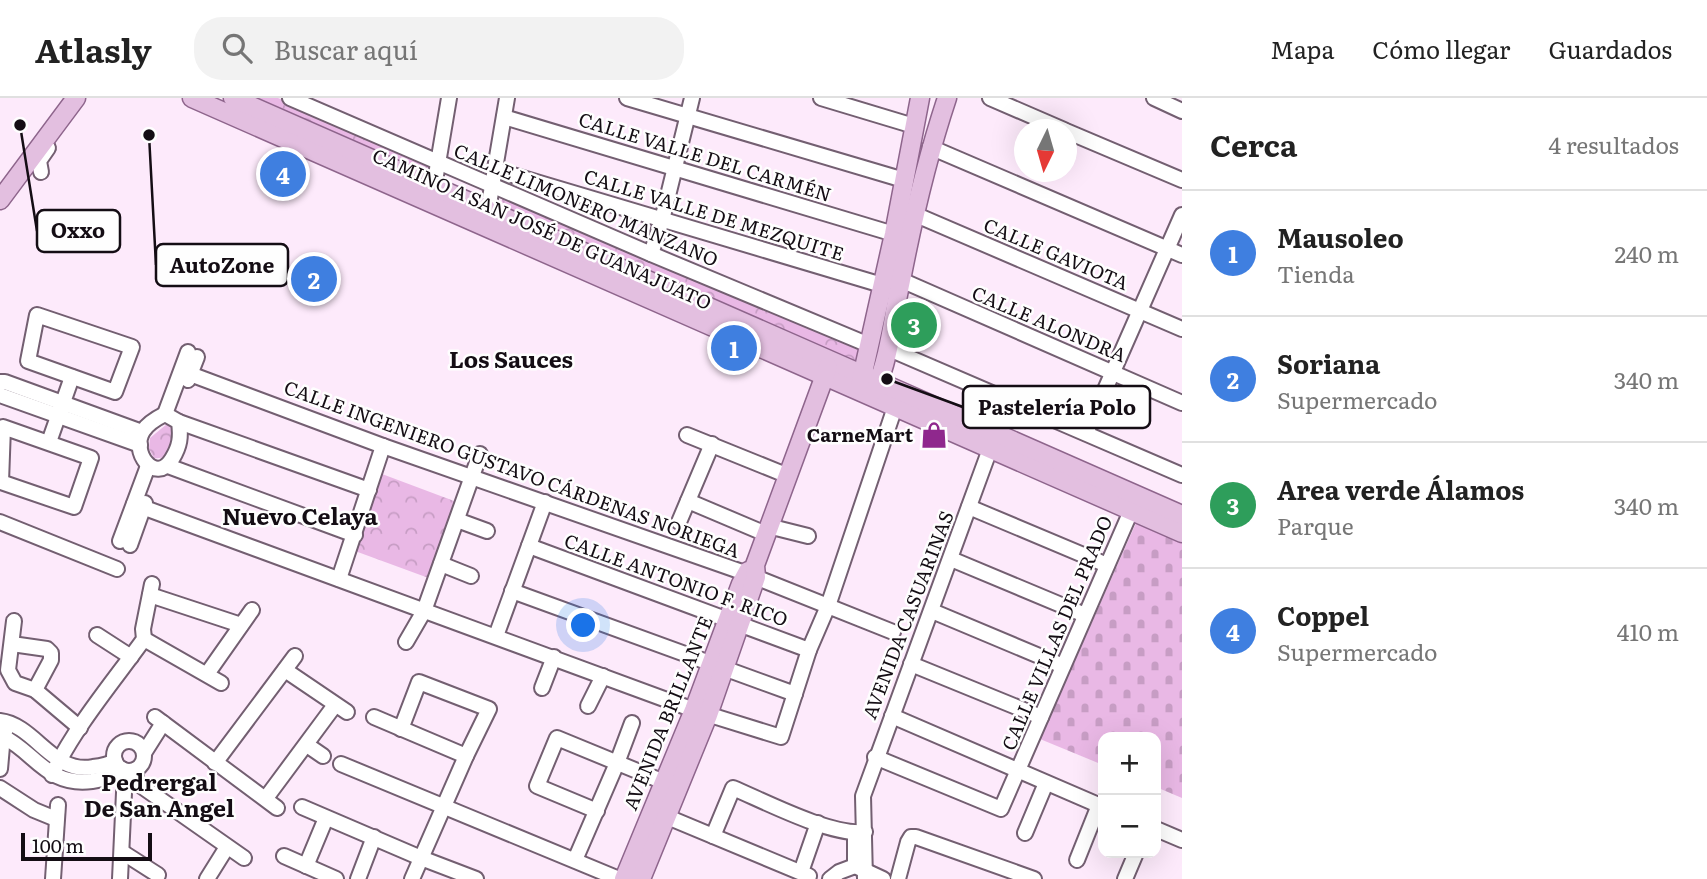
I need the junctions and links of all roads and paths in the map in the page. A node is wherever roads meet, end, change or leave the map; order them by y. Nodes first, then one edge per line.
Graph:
1 (76, 98) edge
2 (192, 98) edge
3 (233, 98) edge
4 (290, 98) edge
5 (449, 98) edge
6 (507, 98) edge
7 (627, 98) edge
8 (692, 98) edge
9 (821, 98) edge
10 (920, 98) edge
11 (947, 98) edge
12 (990, 98) edge
13 (1154, 98) edge
14 (1182, 110) edge
15 (687, 116) junction
16 (504, 117) junction
17 (1039, 119) edge
18 (58, 122) junction
19 (914, 126) junction
20 (1077, 135) edge
21 (930, 147) junction
22 (439, 162) junction
23 (676, 168) junction
24 (496, 170) junction
25 (41, 172) dead end
26 (904, 180) junction
27 (1182, 180) edge
28 (493, 186) junction
29 (434, 187) junction
30 (0, 200) edge
31 (488, 210) junction
32 (914, 214) junction
33 (1182, 215) edge
34 (663, 220) junction
35 (894, 234) junction
36 (1167, 248) junction
37 (651, 254) junction
38 (1182, 255) edge
39 (901, 281) junction
40 (882, 285) junction
41 (1140, 311) junction
42 (1182, 329) edge
43 (869, 345) junction
44 (887, 348) junction
45 (193, 354) dead end
46 (827, 368) junction
47 (1112, 372) junction
48 (186, 373) junction
49 (72, 377) junction
50 (0, 382) edge
51 (868, 386) junction
52 (0, 395) edge
53 (1182, 403) edge
54 (895, 407) junction
55 (60, 408) junction
56 (173, 418) junction
57 (1086, 433) junction
58 (687, 435) dead end
59 (141, 438) junction
60 (49, 442) junction
61 (712, 444) junction
62 (383, 446) junction
63 (990, 449) junction
64 (480, 454) dead end
65 (157, 467) junction
66 (786, 475) junction
67 (1182, 475) edge
68 (472, 476) junction
69 (369, 490) junction
70 (688, 501) junction
71 (545, 502) junction
72 (139, 506) junction
73 (970, 507) junction
74 (1131, 510) junction
75 (1182, 515) edge
76 (457, 520) junction
77 (0, 522) edge
78 (679, 522) dead end
79 (767, 530) junction
80 (487, 531) dead end
81 (1182, 533) edge
82 (355, 535) junction
83 (808, 536) dead end
84 (125, 543) dead end
85 (528, 546) junction
86 (951, 559) junction
87 (441, 564) junction
88 (1107, 565) junction
89 (117, 569) dead end
90 (752, 572) junction
91 (471, 576) dead end
92 (339, 579) junction
93 (512, 591) junction
94 (828, 606) junction
95 (252, 610) dead end
96 (424, 611) junction
97 (932, 611) junction
98 (1086, 615) junction
99 (14, 621) dead end
100 (734, 622) junction
101 (241, 625) junction
102 (893, 632) dead end
103 (97, 635) dead end
104 (496, 636) junction
105 (144, 639) junction
106 (406, 642) dead end
107 (12, 644) junction
108 (809, 650) junction
109 (295, 656) dead end
110 (131, 657) junction
111 (554, 657) junction
112 (911, 664) junction
113 (717, 666) junction
114 (1063, 666) junction
115 (285, 670) junction
116 (207, 674) junction
117 (603, 676) junction
118 (221, 683) dead end
119 (542, 688) dead end
120 (35, 690) junction
121 (795, 694) junction
122 (588, 706) dead end
123 (701, 712) junction
124 (892, 716) junction
125 (1041, 716) junction
126 (374, 717) dead end
127 (632, 723) dead end
128 (3, 728) edge
129 (80, 728) junction
130 (401, 729) junction
131 (307, 746) junction
132 (144, 754) junction
133 (323, 756) dead end
134 (466, 757) junction
135 (875, 757) junction
136 (59, 761) junction
137 (215, 763) junction
138 (617, 763) junction
139 (341, 764) dead end
140 (0, 769) edge
141 (1018, 771) junction
142 (126, 774) junction
143 (52, 775) junction
144 (664, 782) junction
145 (1046, 783) junction
146 (0, 789) edge
147 (1098, 805) edge
148 (302, 807) dead end
149 (443, 807) junction
150 (597, 811) junction
151 (1098, 813) edge
152 (666, 816) junction
153 (326, 818) junction
154 (818, 823) junction
155 (1161, 831) edge
156 (860, 833) junction
157 (1025, 833) dead end
158 (713, 835) junction
159 (374, 837) junction
160 (1182, 840) edge
161 (227, 847) junction
162 (122, 852) junction
163 (284, 856) dead end
164 (421, 858) junction
165 (1134, 858) edge
166 (244, 859) dead end
167 (575, 860) junction
168 (1077, 860) dead end
169 (306, 866) junction
170 (862, 872) edge
171 (158, 875) dead end
172 (53, 879) edge
173 (120, 879) edge
174 (207, 879) edge
175 (336, 879) edge
176 (358, 879) edge
177 (412, 879) edge
178 (476, 879) edge
179 (619, 879) edge
180 (624, 879) edge
181 (641, 879) edge
182 (830, 879) edge
183 (884, 879) edge
184 (898, 879) edge
185 (1034, 879) edge
186 (1125, 879) edge

1 - 18 main road
2 - 46 main road, CAMINO A SAN JOSÉ DE GUANAJUATO
3 - 29 main road, CAMINO A SAN JOSÉ DE GUANAJUATO
4 - 22 street, CALLE LIMONERO MANZANO
5 - 22 street
6 - 16 street
7 - 15 street
8 - 15 street
9 - 19 street
10 - 19 main road
11 - 21 main road
12 - 17 street
13 - 14 street
15 - 23 street
15 - 26 street
16 - 23 street, CALLE VALLE DEL CARMÉN
16 - 24 street
18 - 25 street
18 - 30 main road
19 - 26 main road
20 - 27 street
21 - 32 main road
21 - 36 street
22 - 28 street, CALLE LIMONERO MANZANO
22 - 29 street
23 - 34 street
23 - 35 street, CALLE VALLE DEL CARMÉN
24 - 28 street
24 - 34 street, CALLE VALLE DE MEZQUITE
26 - 35 main road
28 - 31 street
28 - 37 street, CALLE LIMONERO MANZANO
29 - 31 main road, CAMINO A SAN JOSÉ DE GUANAJUATO
31 - 46 main road, CAMINO A SAN JOSÉ DE GUANAJUATO
32 - 39 main road
32 - 41 street, CALLE GAVIOTA
33 - 36 street
34 - 37 street
34 - 40 street, CALLE VALLE DE MEZQUITE
35 - 40 main road
36 - 38 street
36 - 41 street
37 - 43 street, CALLE LIMONERO MANZANO
39 - 44 main road
39 - 47 street, CALLE ALONDRA
40 - 43 main road
41 - 42 street, CALLE GAVIOTA
41 - 47 street
43 - 51 main road
44 - 51 main road
44 - 57 street
45 - 48 street
46 - 51 main road, CAMINO A SAN JOSÉ DE GUANAJUATO
46 - 66 main road, AVENIDA BRILLANTE
47 - 53 street, CALLE ALONDRA
47 - 57 street
48 - 56 street
48 - 62 street, CALLE INGENIERO GUSTAVO CÁRDENAS NORIEGA
49 - 49 street
49 - 55 street
50 - 55 street
51 - 54 main road, CAMINO A SAN JOSÉ DE GUANAJUATO
51 - 75 main road, CAMINO A SAN JOSÉ DE GUANAJUATO
52 - 55 street
54 - 63 main road, CAMINO A SAN JOSÉ DE GUANAJUATO
54 - 94 street
55 - 59 street
55 - 60 street
56 - 59 street
56 - 65 street
56 - 69 street
57 - 67 street
58 - 61 street
59 - 65 street
60 - 60 street
61 - 66 street
61 - 70 street
62 - 68 street, CALLE INGENIERO GUSTAVO CÁRDENAS NORIEGA
62 - 69 street
63 - 73 street, AVENIDA CASUARINAS
63 - 74 main road, CAMINO A SAN JOSÉ DE GUANAJUATO
64 - 68 street
65 - 72 street
65 - 82 street
66 - 79 main road, AVENIDA BRILLANTE
68 - 71 street, CALLE INGENIERO GUSTAVO CÁRDENAS NORIEGA
68 - 76 street
69 - 82 street
70 - 78 street
70 - 79 street
71 - 85 street
71 - 90 street, CALLE INGENIERO GUSTAVO CÁRDENAS NORIEGA
72 - 84 street
72 - 92 street
73 - 86 street, AVENIDA CASUARINAS
73 - 88 street
74 - 81 main road, CAMINO A SAN JOSÉ DE GUANAJUATO
74 - 88 street, CALLE VILLAS DEL PRADO
76 - 80 street
76 - 87 street
77 - 89 street
79 - 83 street
79 - 90 main road, AVENIDA BRILLANTE
82 - 92 street
85 - 93 street
85 - 100 street, CALLE ANTONIO F. RICO
86 - 97 street, AVENIDA CASUARINAS
86 - 98 street
87 - 91 street
87 - 96 street
88 - 98 street, CALLE VILLAS DEL PRADO
90 - 94 street, CALLE INGENIERO GUSTAVO CÁRDENAS NORIEGA
90 - 100 main road, AVENIDA BRILLANTE
92 - 96 street
93 - 104 street
93 - 113 street
94 - 102 street, CALLE INGENIERO GUSTAVO CÁRDENAS NORIEGA
94 - 108 street
95 - 101 street
96 - 104 street
96 - 106 street
97 - 112 street, AVENIDA CASUARINAS
97 - 114 street
98 - 114 street, CALLE VILLAS DEL PRADO
99 - 107 street
100 - 108 street, CALLE ANTONIO F. RICO
100 - 113 main road, AVENIDA BRILLANTE
101 - 105 street
101 - 116 street
103 - 110 street
104 - 111 street
105 - 110 street
105 - 116 street
107 - 120 street
107 - 120 street
108 - 121 street
109 - 115 street
110 - 129 street
111 - 117 street
111 - 119 street
112 - 124 street, AVENIDA CASUARINAS
112 - 125 street
113 - 121 street
113 - 123 main road, AVENIDA BRILLANTE
114 - 125 street, CALLE VILLAS DEL PRADO
115 - 131 street
115 - 137 street
116 - 118 street
117 - 122 street
117 - 123 street
120 - 129 street
121 - 123 street
123 - 144 main road, AVENIDA BRILLANTE
123 - 152 main road, AVENIDA BRILLANTE
124 - 135 street, AVENIDA CASUARINAS
124 - 141 street
125 - 141 street, CALLE VILLAS DEL PRADO
126 - 130 street
127 - 138 street
128 - 136 street
128 - 140 street
128 - 143 street
129 - 136 street
130 - 134 street
130 - 134 street
131 - 133 street
131 - 137 street
132 - 137 street
132 - 142 street
132 - 142 street
134 - 149 street
135 - 141 street, CALLE VILLAS DEL PRADO
135 - 156 street, AVENIDA CASUARINAS
136 - 142 street
136 - 143 street
138 - 144 street
138 - 150 street
138 - 150 street
139 - 149 street
141 - 145 street
142 - 143 street
142 - 161 street
142 - 162 street
144 - 180 main road, AVENIDA BRILLANTE
145 - 147 street
145 - 157 street
146 - 172 street
148 - 153 street
149 - 164 street
149 - 167 street
150 - 167 street
151 - 168 street
152 - 158 street
152 - 181 main road, AVENIDA BRILLANTE
153 - 159 street
153 - 169 street
154 - 156 street
154 - 158 street
154 - 158 street
155 - 160 street
156 - 170 street
159 - 164 street
159 - 176 street
161 - 166 street
161 - 174 street
162 - 171 street
162 - 173 street
163 - 169 street
164 - 177 street
164 - 178 street
165 - 186 street
167 - 179 street
169 - 175 street
170 - 182 street
170 - 183 street
184 - 185 street

